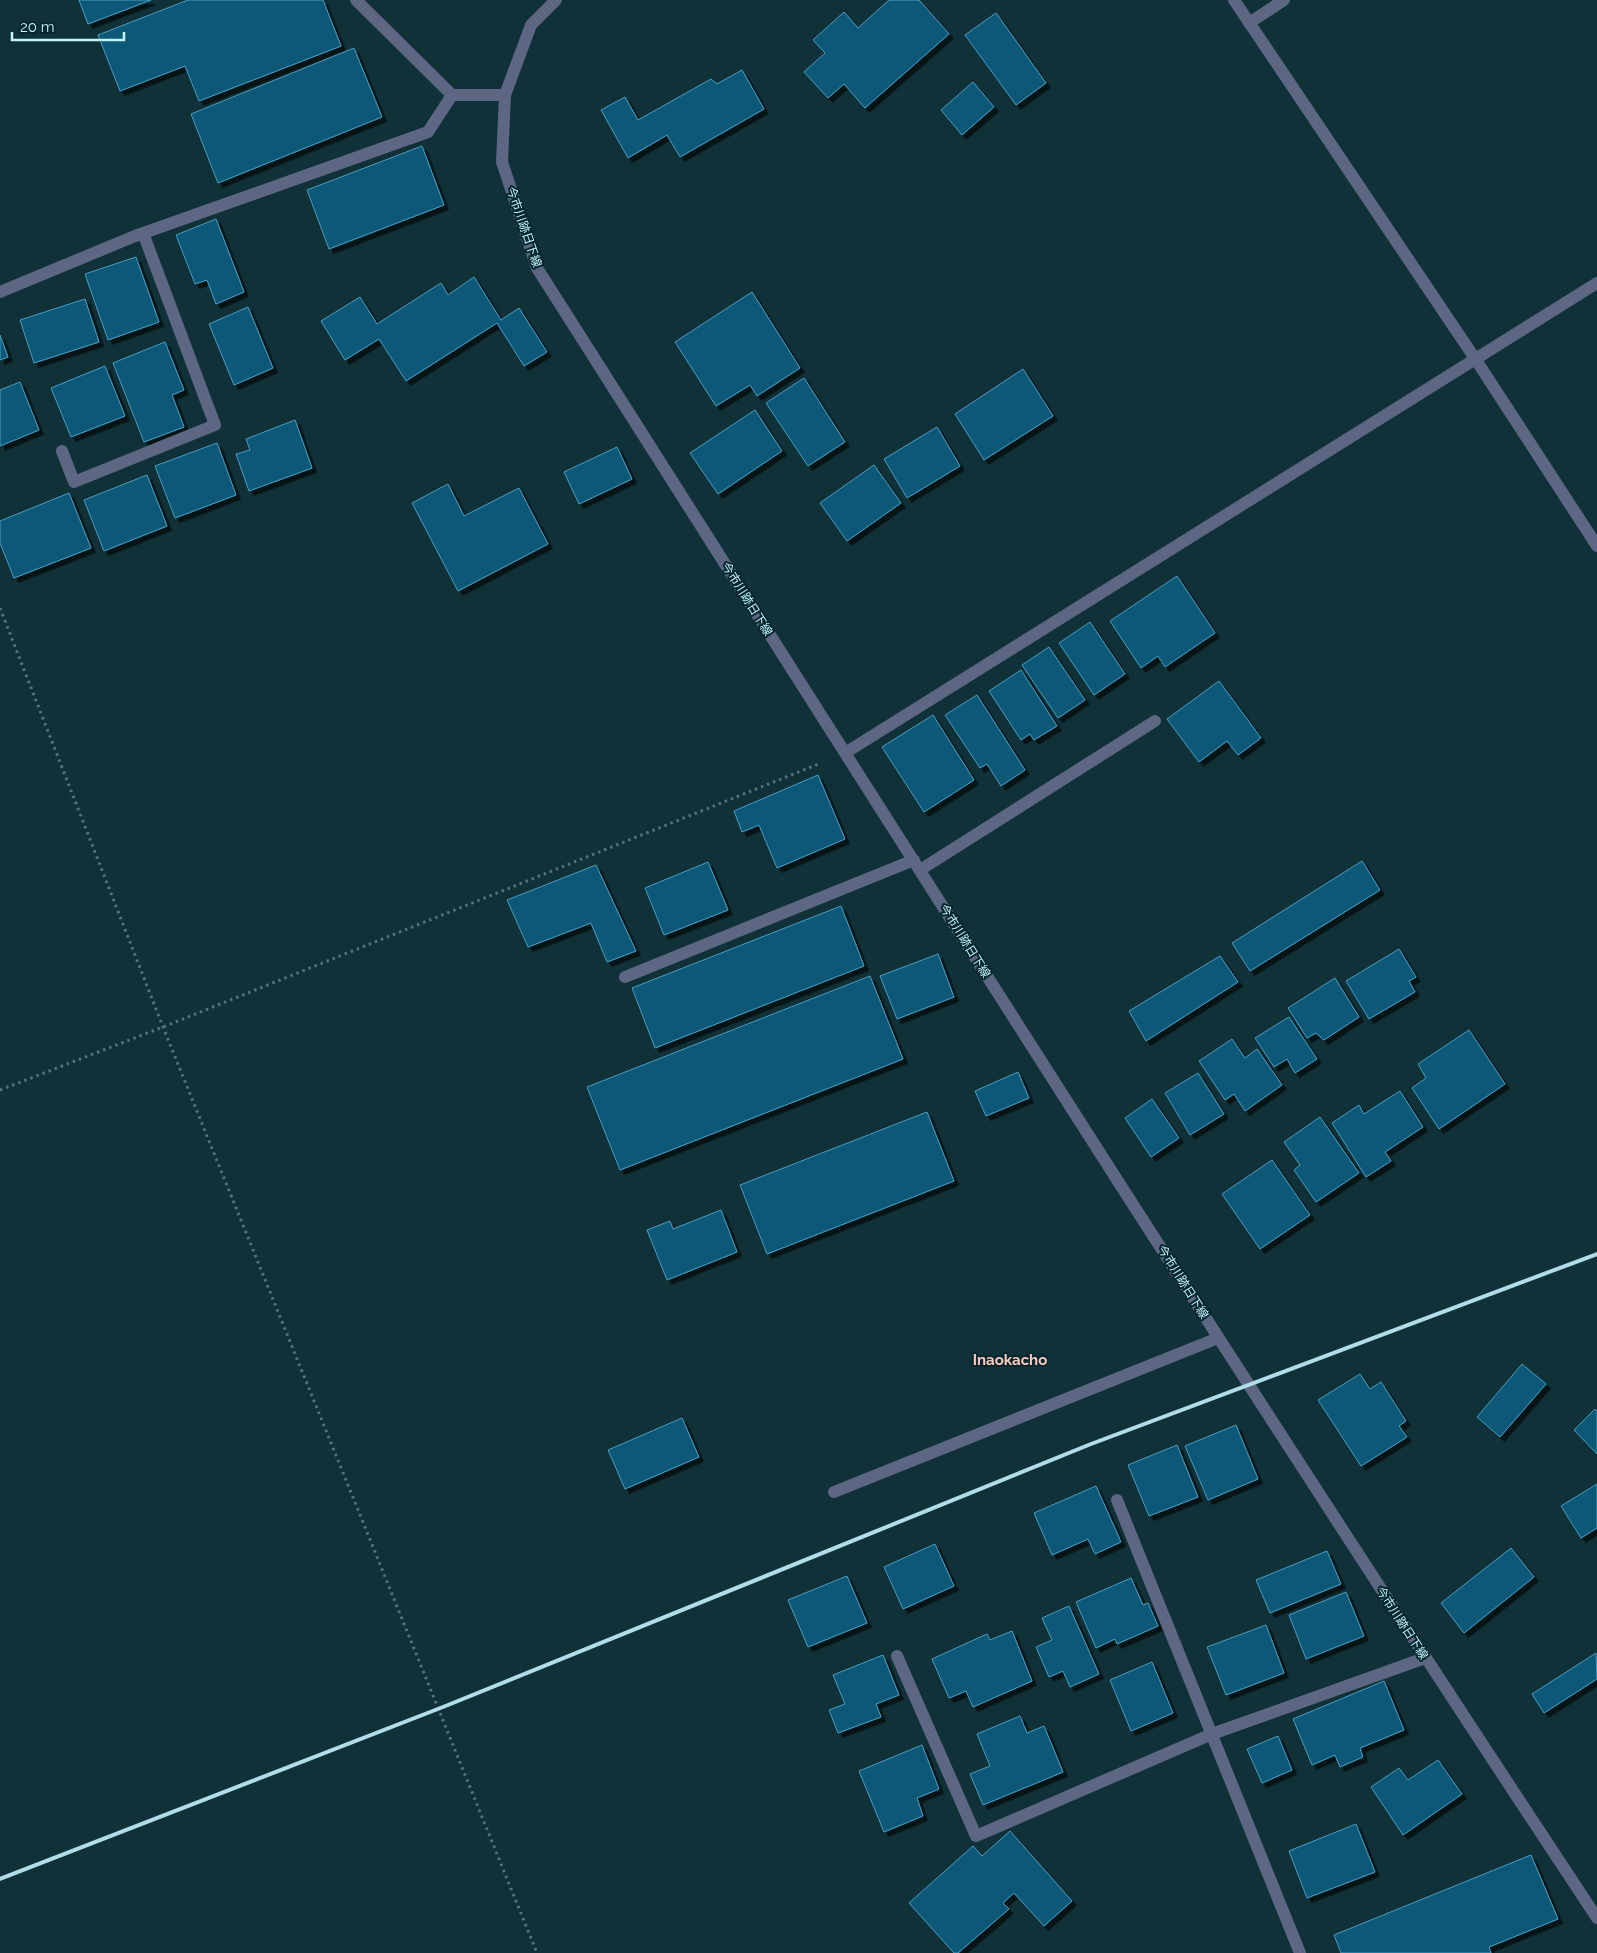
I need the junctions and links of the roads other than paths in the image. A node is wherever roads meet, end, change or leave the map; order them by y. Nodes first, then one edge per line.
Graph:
1 (356, 0) edge
2 (556, 0) edge
3 (1234, 0) edge
4 (1284, 0) edge
5 (1249, 23) junction
6 (452, 95) junction
7 (505, 95) junction
8 (144, 233) junction
9 (1597, 283) edge
10 (0, 292) edge
11 (1476, 360) junction
12 (62, 451) dead end
13 (1597, 546) edge
14 (1155, 721) dead end
15 (845, 753) junction
16 (917, 865) junction
17 (625, 977) dead end
18 (1218, 1338) junction
19 (834, 1492) dead end
20 (1117, 1500) dead end
21 (897, 1656) dead end
22 (1424, 1658) junction
23 (1212, 1734) junction
24 (1597, 1918) edge
25 (1300, 1953) edge

1 - 6 street
2 - 7 street, 今市川跡日下線
3 - 5 street
4 - 5 street
5 - 11 street
6 - 7 street
6 - 8 street
7 - 15 street, 今市川跡日下線
8 - 10 street
8 - 12 street
9 - 11 street
11 - 13 street
11 - 15 street
14 - 16 street
15 - 16 street, 今市川跡日下線
16 - 17 street
16 - 18 street, 今市川跡日下線
18 - 19 street
18 - 22 street, 今市川跡日下線
20 - 23 street
21 - 23 street
22 - 23 street
22 - 24 street, 今市川跡日下線
23 - 25 street

